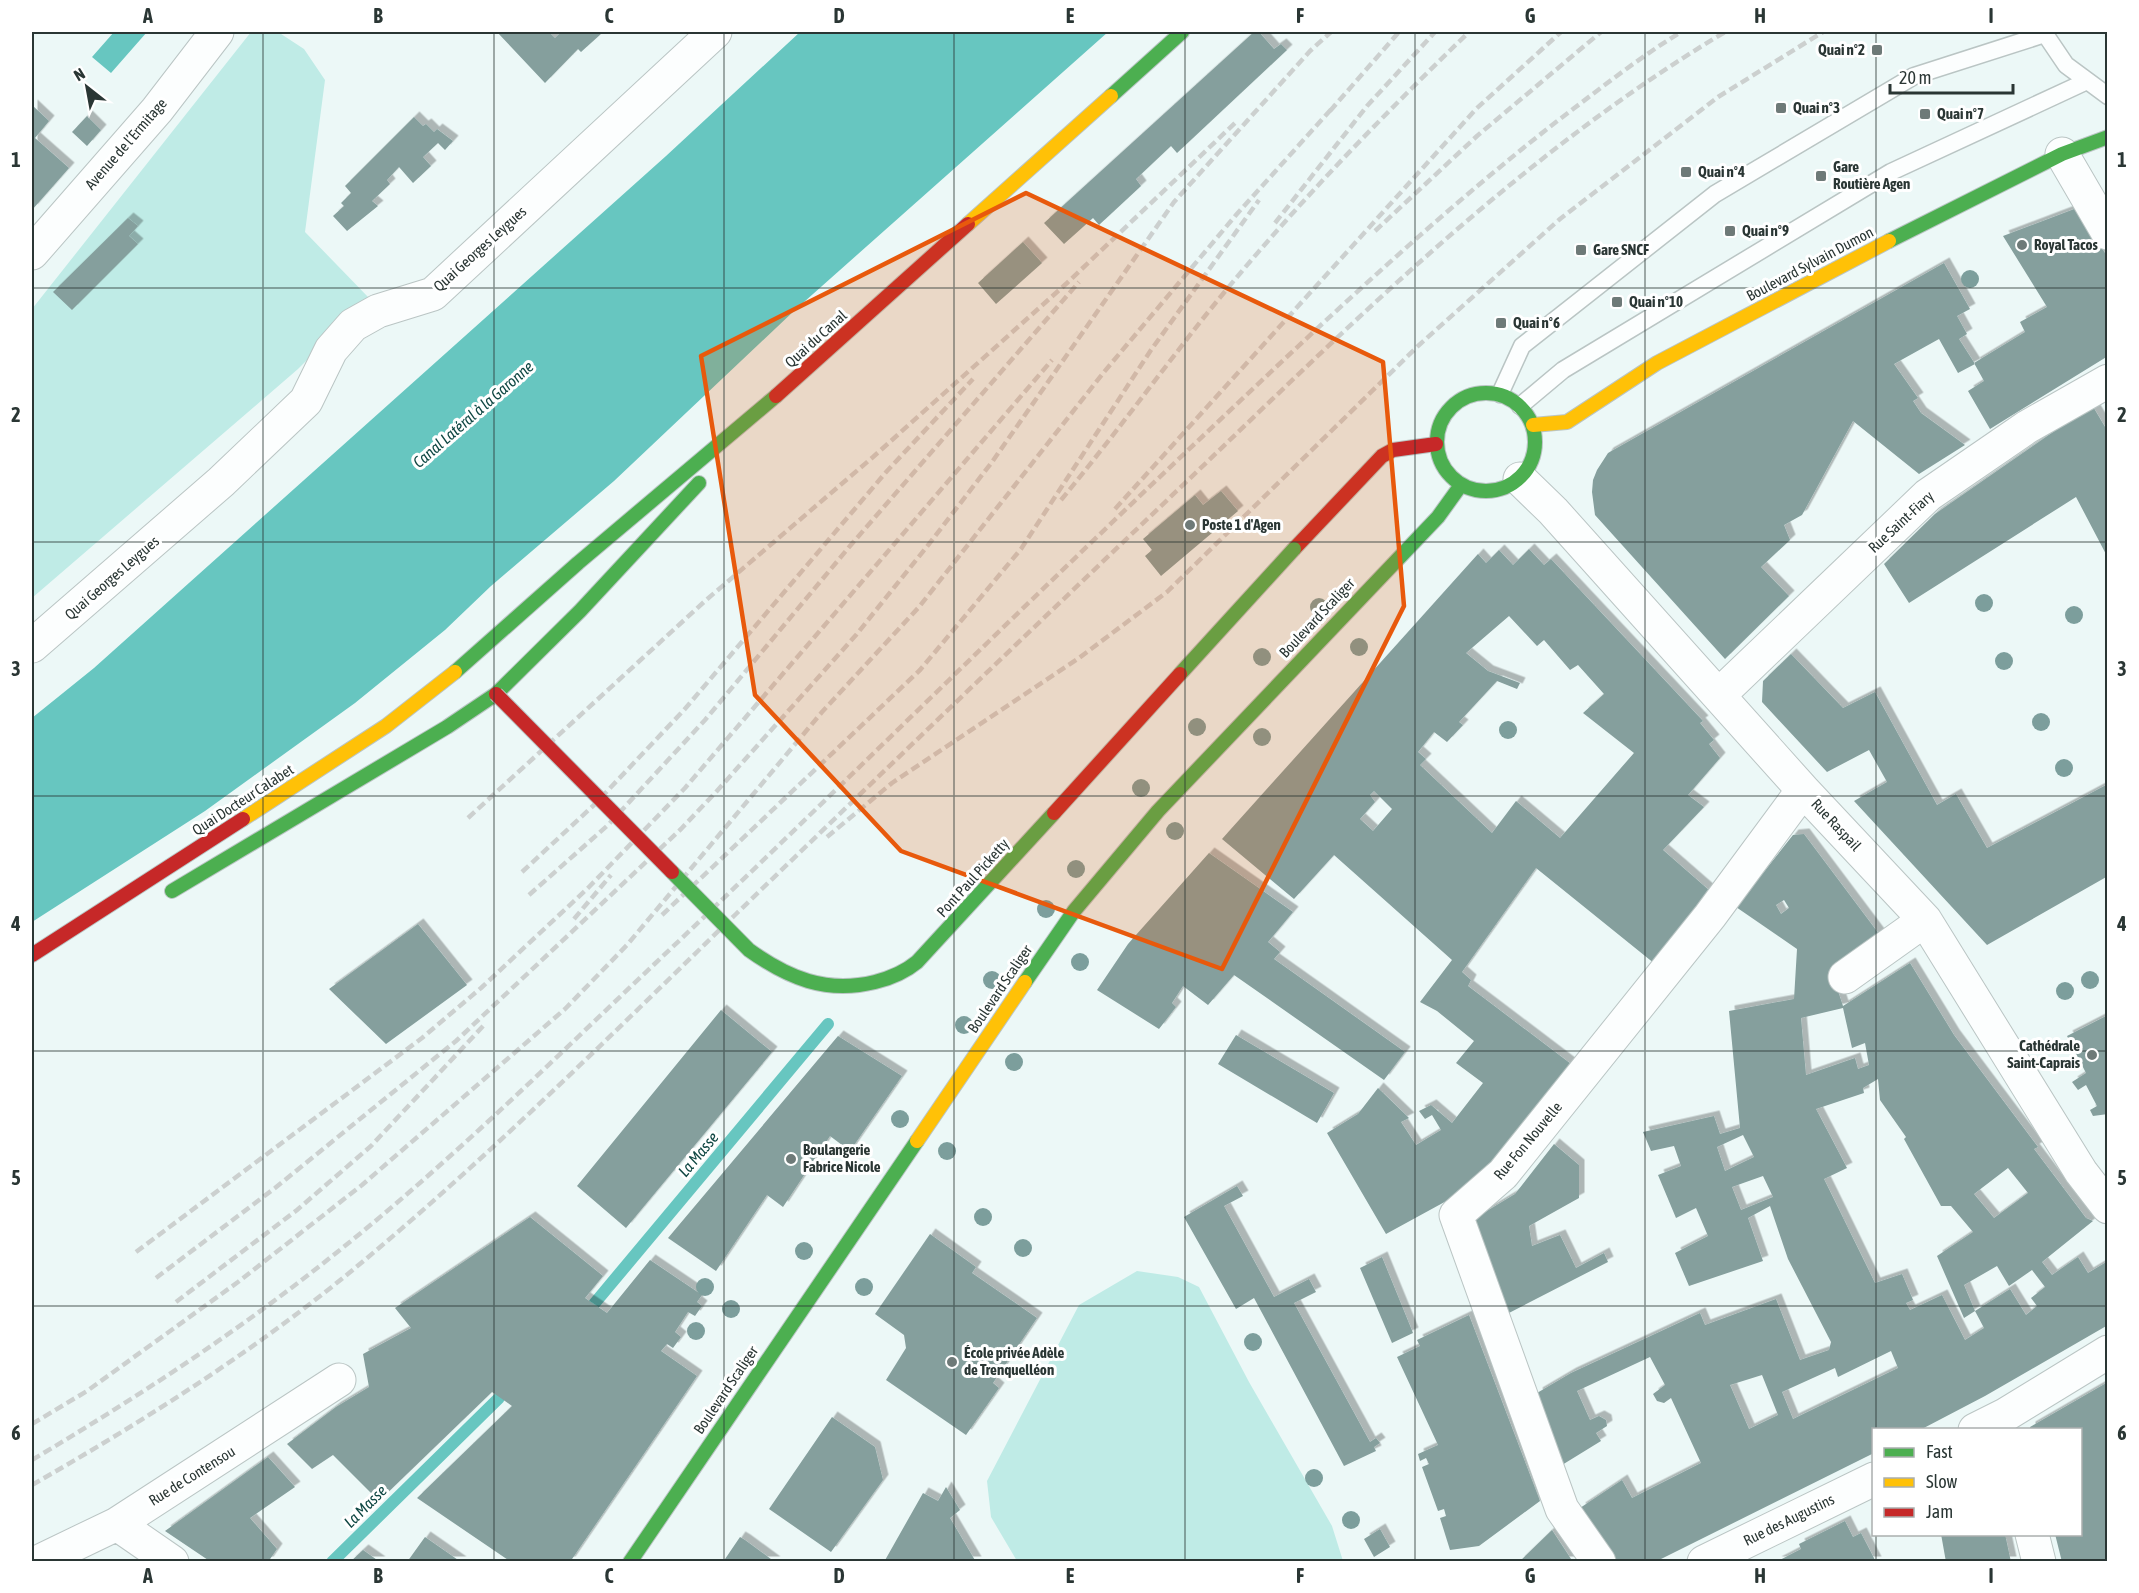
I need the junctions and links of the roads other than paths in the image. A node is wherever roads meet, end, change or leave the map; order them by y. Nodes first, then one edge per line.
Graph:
1 (217, 32) edge
2 (715, 32) edge
3 (1182, 32) edge
4 (2085, 82) junction
5 (2108, 96) edge
6 (2108, 138) edge
7 (2062, 154) junction
8 (2108, 233) edge
9 (32, 253) edge
10 (2108, 381) edge
11 (1500, 394) junction
12 (1520, 406) junction
13 (751, 419) junction
14 (1533, 425) junction
15 (1436, 444) junction
16 (1520, 479) junction
17 (1461, 485) junction
18 (578, 562) junction
19 (576, 587) dead end
20 (32, 646) edge
21 (466, 664) joint
22 (493, 676) dead end
23 (496, 694) junction
24 (1719, 695) junction
25 (1803, 790) junction
26 (163, 896) dead end
27 (1925, 920) junction
28 (32, 955) edge
29 (1845, 977) dead end
30 (2108, 1207) edge
31 (2108, 1352) edge
32 (339, 1380) dead end
33 (2006, 1422) edge
34 (1983, 1428) edge
35 (1872, 1480) edge
36 (117, 1524) junction
37 (2032, 1536) edge
38 (38, 1562) edge
39 (172, 1562) edge
40 (630, 1562) edge
41 (1599, 1562) edge
42 (1704, 1562) edge
43 (2039, 1562) edge

1 - 9 street, Avenue de l’Ermitage
2 - 20 street, Quai Georges Leygues
3 - 13 street, Quai du Canal
4 - 5 lane
4 - 11 lane
4 - 12 lane
6 - 7 street, Boulevard Sylvain Dumon
7 - 8 street
7 - 14 street, Boulevard Sylvain Dumon
10 - 24 street, Rue Saint-Fiary
11 - 12 street
11 - 15 street
12 - 14 street
13 - 18 street, Quai du Canal
13 - 23 street
14 - 16 street
15 - 17 street
15 - 23 street, Pont Paul Picketty, bridge
16 - 17 street
16 - 24 street, Rue Raspail
17 - 40 street, Boulevard Scaliger
18 - 19 street
18 - 21 street, Quai du Canal
21 - 28 street, Quai Docteur Calabet
22 - 23 street
23 - 26 street
24 - 25 street, Rue Raspail
25 - 27 street, Rue Raspail
25 - 41 street, Rue Fon Nouvelle
27 - 29 street
27 - 30 street, Rue Raspail
31 - 33 street
32 - 36 street, Rue de Contensou
33 - 34 street
35 - 42 street, Rue des Augustins
36 - 38 street, Rue de Contensou
36 - 39 street
37 - 43 street

